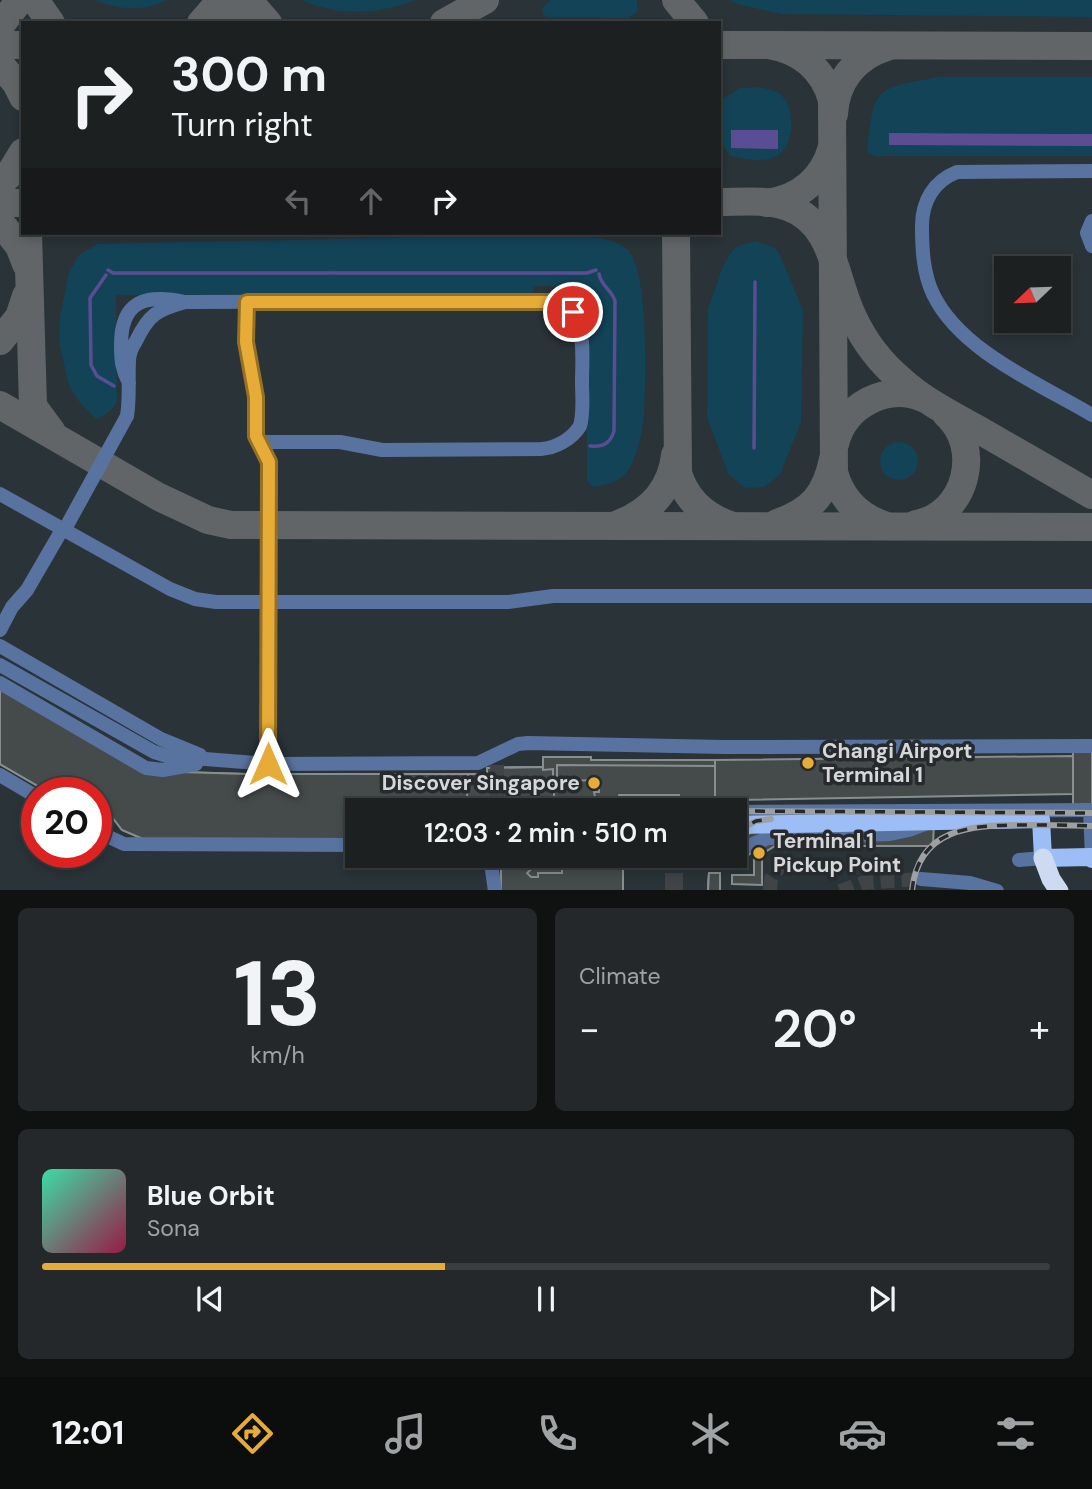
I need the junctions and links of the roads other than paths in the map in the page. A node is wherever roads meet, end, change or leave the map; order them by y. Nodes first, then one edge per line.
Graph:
1 (1092, 171) edge
2 (1092, 221) edge
3 (1092, 246) edge
4 (185, 302) junction
5 (247, 302) junction
6 (129, 383) junction
7 (1092, 415) edge
8 (256, 436) junction
9 (0, 494) edge
10 (64, 529) junction
11 (1092, 596) edge
12 (270, 602) junction
13 (0, 630) edge
14 (2, 645) edge
15 (0, 665) edge
16 (0, 683) edge
17 (1092, 746) edge
18 (508, 749) junction
19 (215, 760) junction
20 (268, 764) junction
21 (497, 765) tunnel mouth
22 (0, 775) edge
23 (21, 787) edge
24 (747, 811) edge
25 (1091, 815) edge
26 (1041, 819) junction
27 (933, 820) junction
28 (747, 825) edge
29 (112, 838) edge
30 (345, 845) edge
31 (747, 846) edge
32 (1092, 857) edge
33 (1043, 858) junction
34 (1018, 860) dead end
35 (492, 868) edge
36 (497, 868) edge
37 (920, 879) tunnel mouth
38 (496, 890) edge
39 (496, 890) edge
40 (994, 890) edge
41 (1058, 890) edge

1 - 7 lane
2 - 3 lane
4 - 5 lane
4 - 6 lane
4 - 6 lane
5 - 8 lane
5 - 8 lane
6 - 10 lane
8 - 12 lane
9 - 10 lane
10 - 12 lane
10 - 13 lane
11 - 12 lane
12 - 20 lane
14 - 19 lane
15 - 19 lane
16 - 19 lane
17 - 18 lane
18 - 20 lane
18 - 21 lane
19 - 20 lane
22 - 23 lane
24 - 25 lane
25 - 26 lane
25 - 32 lane
26 - 27 main road
26 - 33 main road
27 - 28 main road
27 - 31 lane
29 - 30 lane
32 - 33 main road
33 - 34 lane
33 - 41 highway
35 - 38 lane
36 - 39 lane
37 - 40 lane

